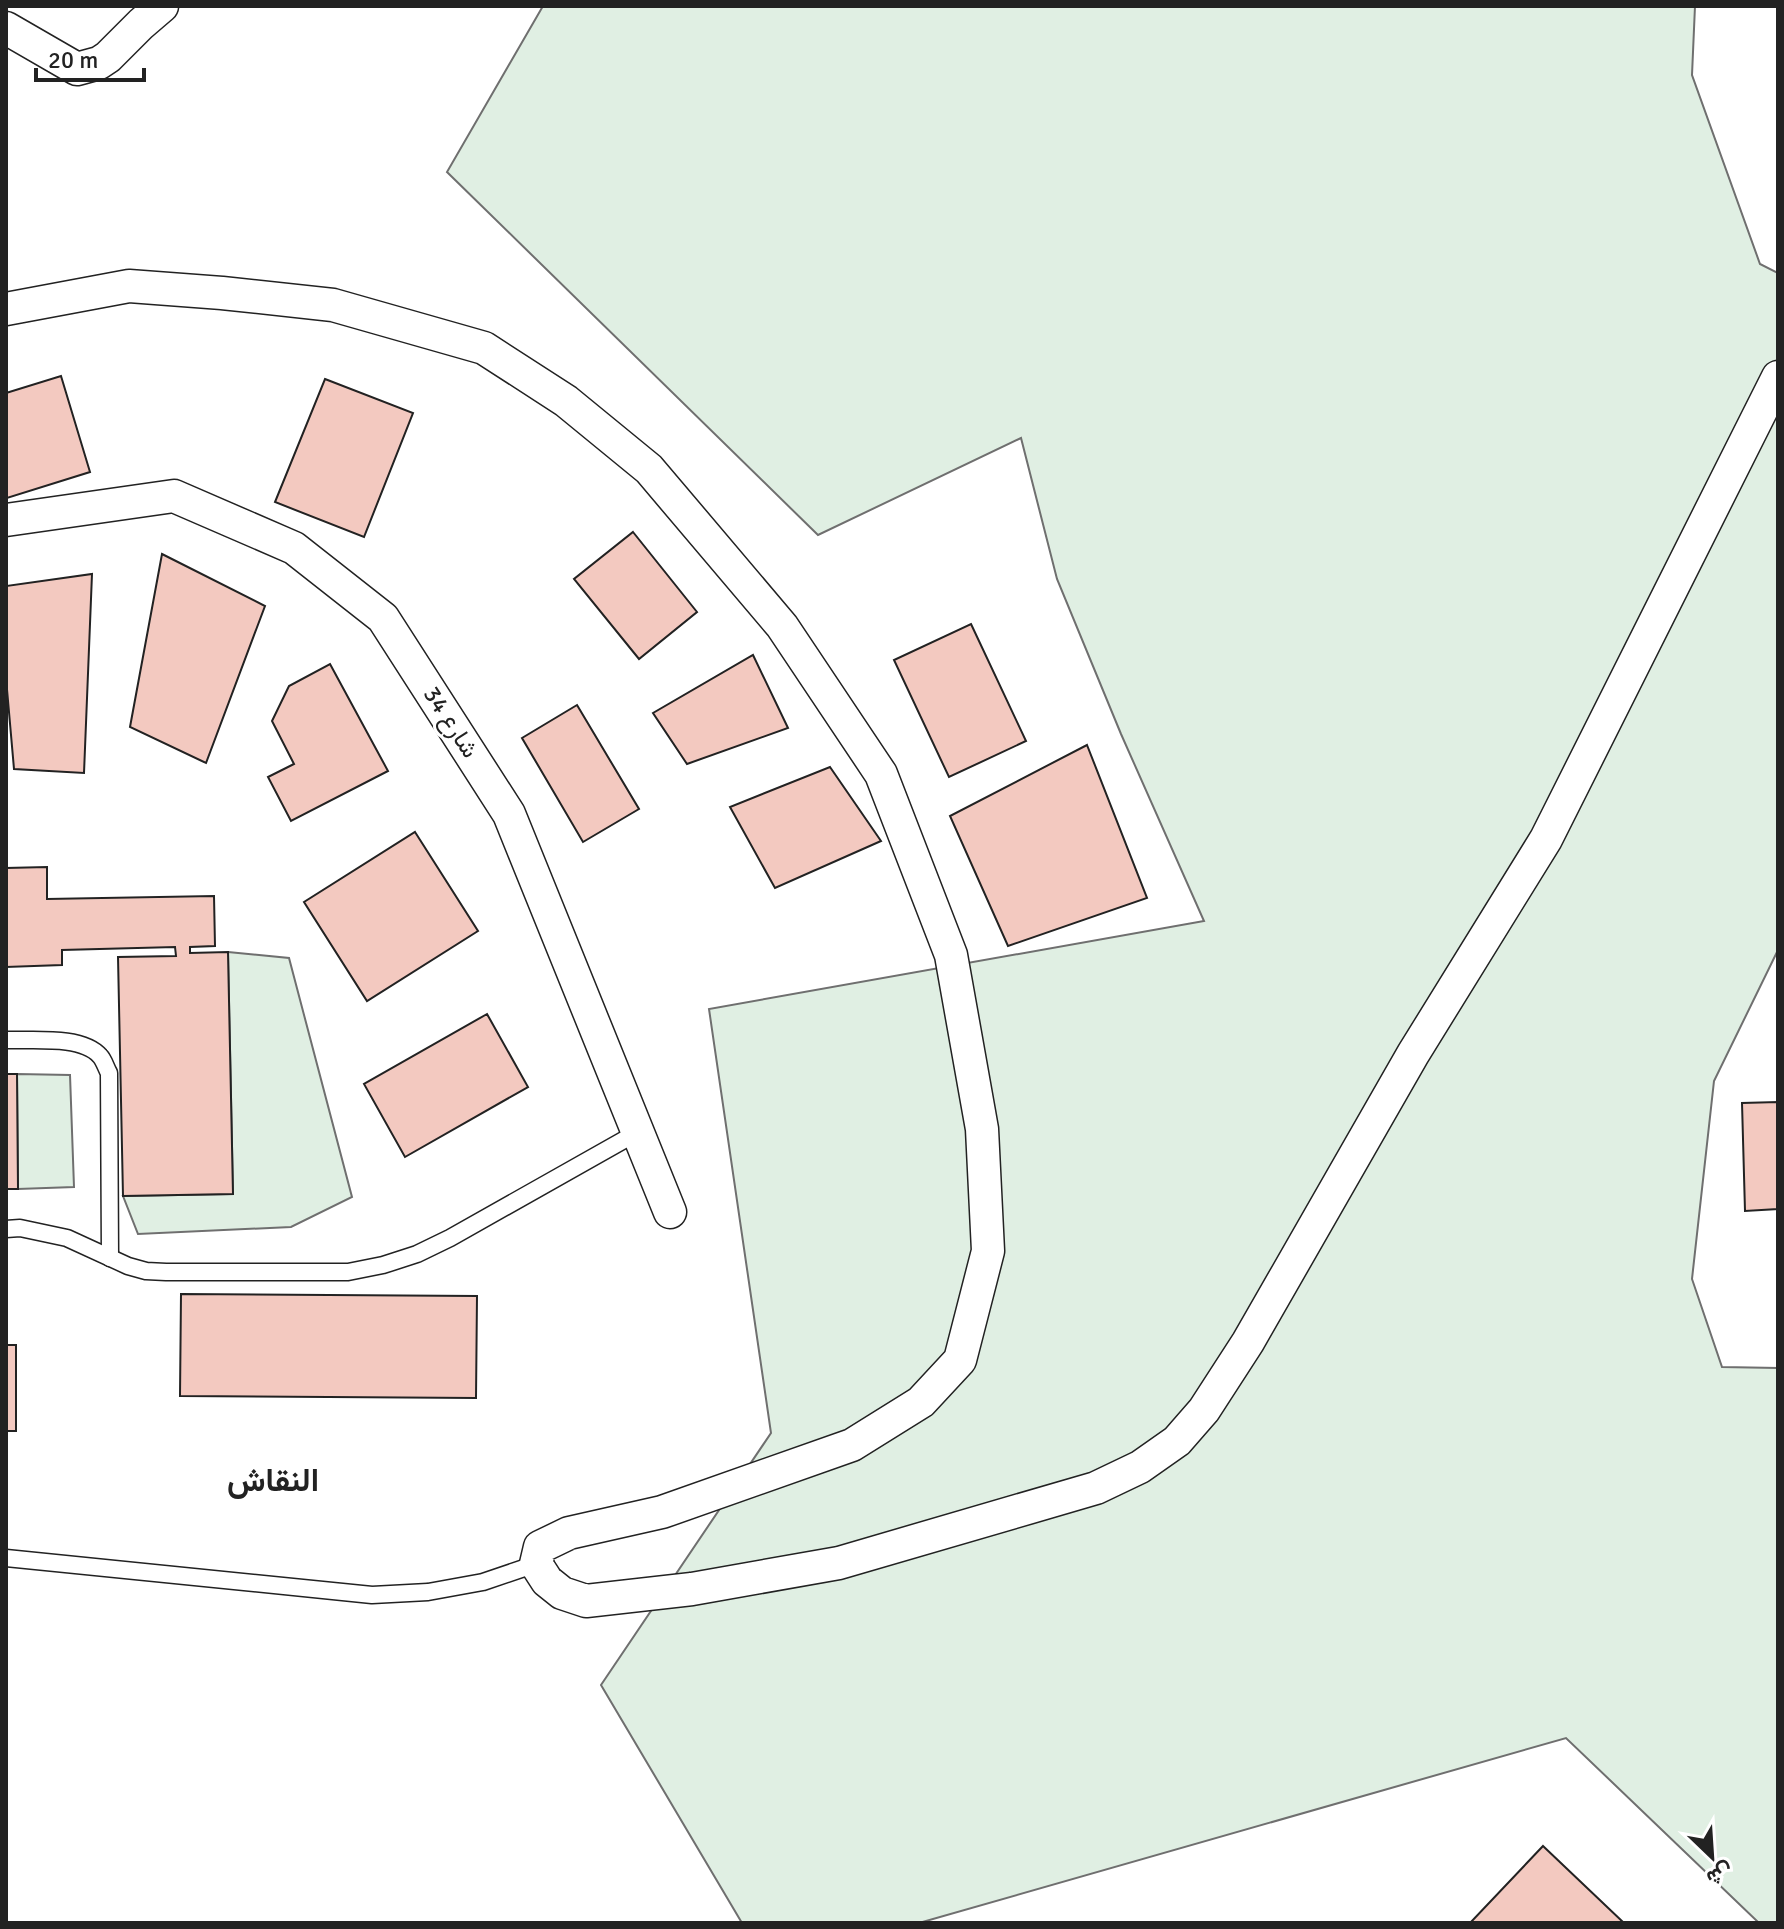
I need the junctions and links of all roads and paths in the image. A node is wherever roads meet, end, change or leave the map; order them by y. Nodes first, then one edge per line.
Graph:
1 (162, 6) edge
2 (6, 28) edge
3 (6, 309) edge
4 (1778, 377) edge
5 (6, 520) edge
6 (6, 1040) edge
7 (638, 1132) junction
8 (670, 1212) dead end
9 (6, 1229) edge
10 (110, 1258) junction
11 (6, 1558) edge
12 (536, 1564) junction

1 - 2 street
3 - 12 street
4 - 12 street
5 - 7 street, شارع 34
6 - 10 lane
7 - 8 street, شارع 34
7 - 10 lane
9 - 10 lane
11 - 12 lane

